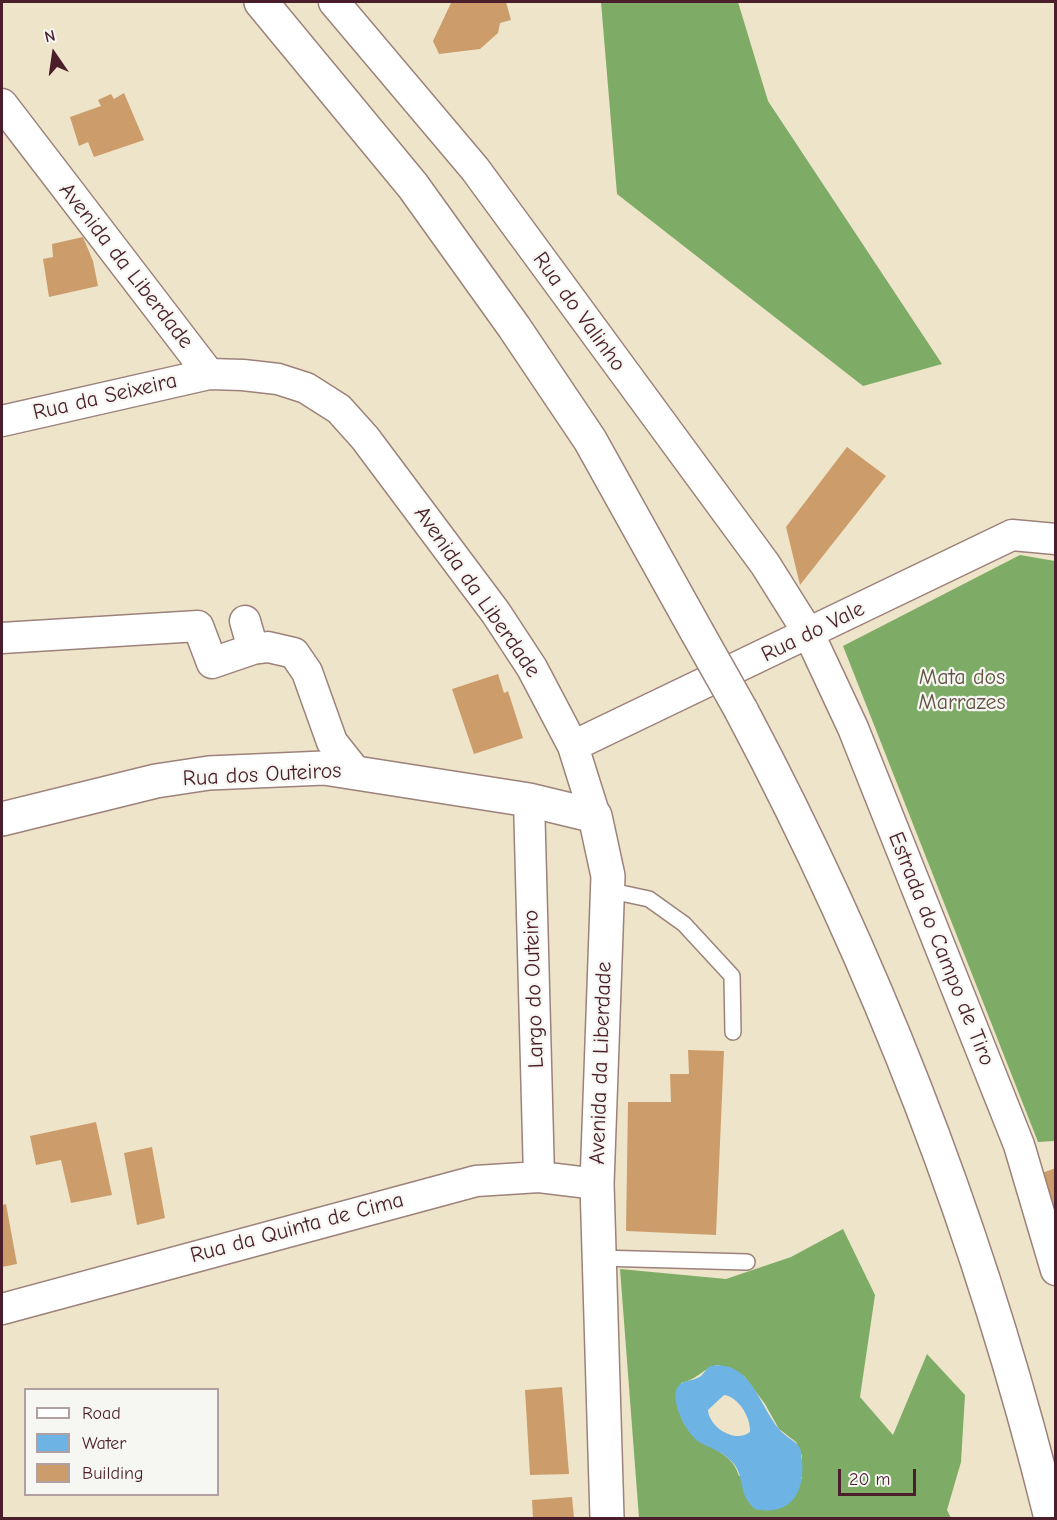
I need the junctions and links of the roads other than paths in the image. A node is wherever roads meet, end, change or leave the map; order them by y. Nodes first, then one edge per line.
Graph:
1 (261, 2) edge
2 (334, 2) edge
3 (2, 104) edge
4 (209, 374) junction
5 (2, 421) edge
6 (1056, 539) edge
7 (809, 634) junction
8 (2, 638) edge
9 (573, 746) junction
10 (355, 771) junction
11 (529, 800) junction
12 (595, 816) junction
13 (2, 819) edge
14 (607, 890) junction
15 (733, 1032) dead end
16 (539, 1177) junction
17 (597, 1184) junction
18 (598, 1257) junction
19 (747, 1262) dead end
20 (1056, 1270) edge
21 (2, 1309) edge
22 (607, 1518) edge
23 (1051, 1518) edge

1 - 23 main road, bridge
2 - 7 street, Rua do Valinho
3 - 4 street, Avenida da Liberdade
4 - 5 street, Rua da Seixeira
4 - 9 street, Avenida da Liberdade
6 - 7 street, Rua do Vale
7 - 9 street, Rua do Vale
7 - 20 street, Estrada do Campo de Tiro
8 - 10 street
9 - 12 street, Avenida da Liberdade
10 - 11 main road, Rua dos Outeiros
10 - 13 main road, Rua dos Outeiros
11 - 12 main road, Rua dos Outeiros
11 - 16 street, Largo do Outeiro
12 - 14 main road, Avenida da Liberdade
14 - 15 lane
14 - 17 main road, Avenida da Liberdade
16 - 17 street, Rua da Quinta de Cima
16 - 21 street, Rua da Quinta de Cima
17 - 18 main road, Avenida da Liberdade
18 - 19 lane
18 - 22 main road, Avenida da Liberdade

